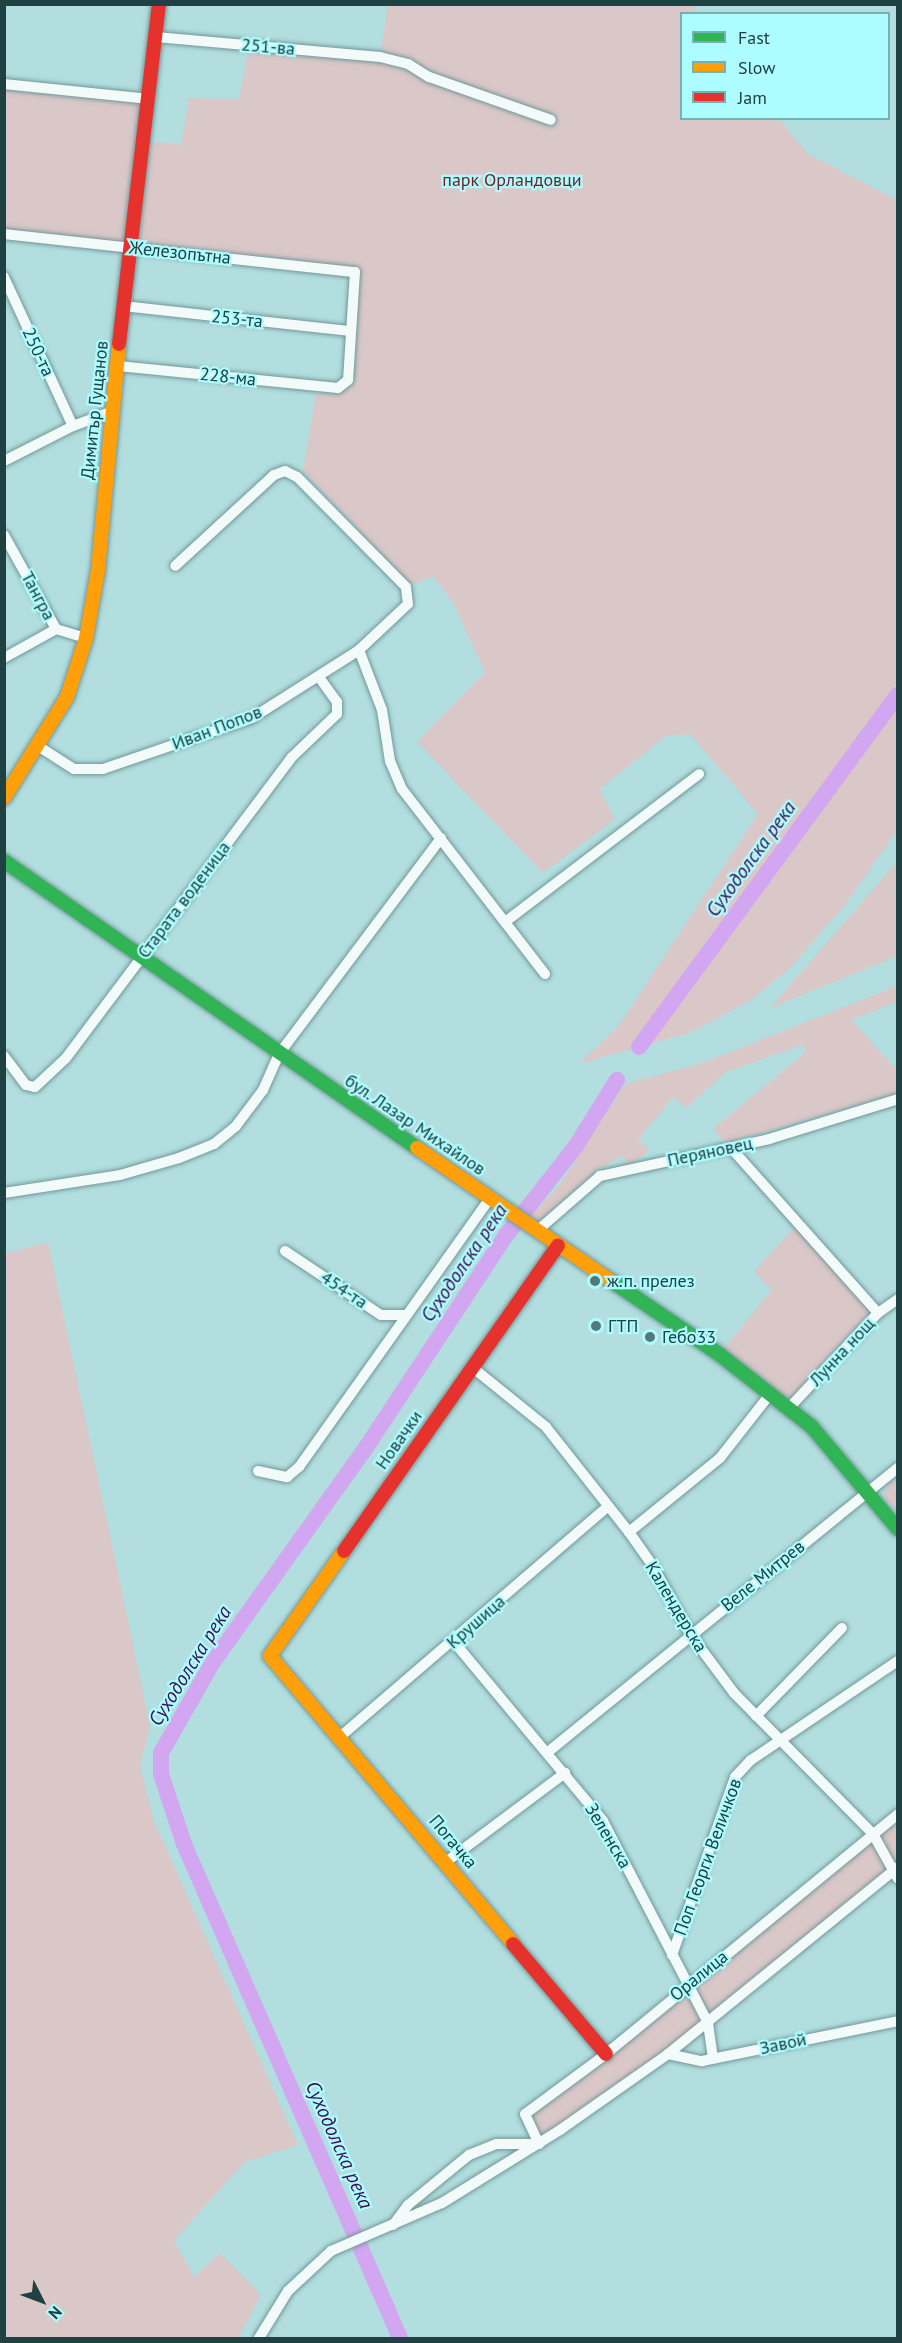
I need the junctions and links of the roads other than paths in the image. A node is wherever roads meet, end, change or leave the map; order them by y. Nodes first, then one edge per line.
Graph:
1 (159, 4) edge
2 (156, 37) junction
3 (4, 84) edge
4 (149, 99) junction
5 (550, 120) dead end
6 (4, 234) edge
7 (130, 247) junction
8 (4, 277) edge
9 (123, 306) junction
10 (351, 331) junction
11 (118, 366) junction
12 (113, 411) junction
13 (73, 426) junction
14 (4, 461) edge
15 (4, 535) edge
16 (175, 566) dead end
17 (56, 629) junction
18 (86, 638) junction
19 (359, 650) junction
20 (4, 658) edge
21 (319, 676) junction
22 (38, 746) junction
23 (699, 774) dead end
24 (4, 798) edge
25 (441, 838) junction
26 (4, 861) edge
27 (505, 922) junction
28 (143, 955) junction
29 (545, 974) dead end
30 (279, 1054) junction
31 (4, 1056) edge
32 (897, 1099) edge
33 (731, 1148) junction
34 (4, 1193) edge
35 (490, 1198) junction
36 (535, 1229) junction
37 (558, 1245) junction
38 (285, 1251) dead end
39 (897, 1299) edge
40 (879, 1313) junction
41 (406, 1315) junction
42 (472, 1367) junction
43 (771, 1393) junction
44 (789, 1408) junction
45 (897, 1468) edge
46 (258, 1471) dead end
47 (866, 1493) junction
48 (608, 1506) junction
49 (897, 1526) edge
50 (629, 1532) junction
51 (842, 1628) dead end
52 (690, 1634) junction
53 (454, 1642) junction
54 (270, 1656) joint
55 (897, 1661) edge
56 (756, 1716) junction
57 (341, 1736) junction
58 (781, 1740) junction
59 (548, 1752) junction
60 (565, 1773) junction
61 (897, 1815) edge
62 (873, 1834) junction
63 (446, 1862) junction
64 (896, 1873) edge
65 (672, 1955) junction
66 (687, 1986) junction
67 (897, 2021) edge
68 (708, 2023) junction
69 (606, 2054) junction
70 (668, 2055) junction
71 (713, 2059) junction
72 (539, 2144) junction
73 (392, 2227) junction
74 (258, 2338) edge

1 - 2 street, Димитър Гущанов
2 - 4 street, Димитър Гущанов
2 - 5 street, 251-ва
3 - 4 street
4 - 7 street, Димитър Гущанов
6 - 7 street, Железопътна
7 - 9 street, Димитър Гущанов
7 - 10 street, Железопътна
8 - 13 street, 250-та
9 - 10 street, 253-та
9 - 11 street, Димитър Гущанов
10 - 11 street, 228-ма
11 - 12 street, Димитър Гущанов
12 - 13 street
12 - 18 street, Димитър Гущанов
13 - 14 street
15 - 17 street, Тангра
16 - 19 street, Иван Попов
17 - 18 street, Тангра
17 - 20 street
18 - 22 street, Димитър Гущанов
19 - 21 street, Иван Попов
19 - 25 street
21 - 22 street, Иван Попов
21 - 28 street, Старата воденица
22 - 24 street, Димитър Гущанов
23 - 27 street
25 - 27 street
25 - 30 street
26 - 28 street, бул. Лазар Михайлов
27 - 29 street
28 - 30 street, бул. Лазар Михайлов
28 - 31 street, Старата воденица
30 - 34 street
30 - 35 street, бул. Лазар Михайлов
32 - 33 street, Перяновец
33 - 36 street, Перяновец
33 - 40 street
35 - 36 street, бул. Лазар Михайлов
35 - 41 street
36 - 37 street, бул. Лазар Михайлов
37 - 42 street, Новачки
37 - 43 street, бул. Лазар Михайлов
38 - 41 street, 454-та
39 - 40 street, Лунна нощ
40 - 44 street, Лунна нощ
41 - 46 street
42 - 48 street, Календерска
42 - 54 street, Новачки
43 - 44 street, бул. Лазар Михайлов
43 - 50 street
44 - 47 street, бул. Лазар Михайлов
45 - 47 street, Веле Митрев
47 - 49 street, бул. Лазар Михайлов
47 - 52 street, Веле Митрев
48 - 50 street, Календерска
48 - 53 street, Крушица
50 - 52 street, Календерска
51 - 56 street
52 - 56 street, Календерска
52 - 59 street, Веле Митрев
53 - 57 street, Крушица
53 - 59 street, Зеленска
54 - 57 street, Погачка
55 - 58 street, Поп Георги Величков
56 - 58 street, Календерска
57 - 63 street, Погачка
58 - 62 street, Календерска
58 - 65 street, Поп Георги Величков
59 - 60 street, Зеленска
60 - 63 street
60 - 65 street, Зеленска
61 - 62 street, Оралица
62 - 64 street, Календерска
62 - 66 street, Оралица
63 - 69 street, Погачка
64 - 68 street
65 - 66 street, Зеленска
66 - 68 street, Зеленска
66 - 69 street, Оралица
67 - 71 street, Завой
68 - 70 street
68 - 71 street, Зеленска
69 - 72 street, Оралица
70 - 71 street, Завой
70 - 72 street
72 - 73 street
72 - 73 street
73 - 74 street

